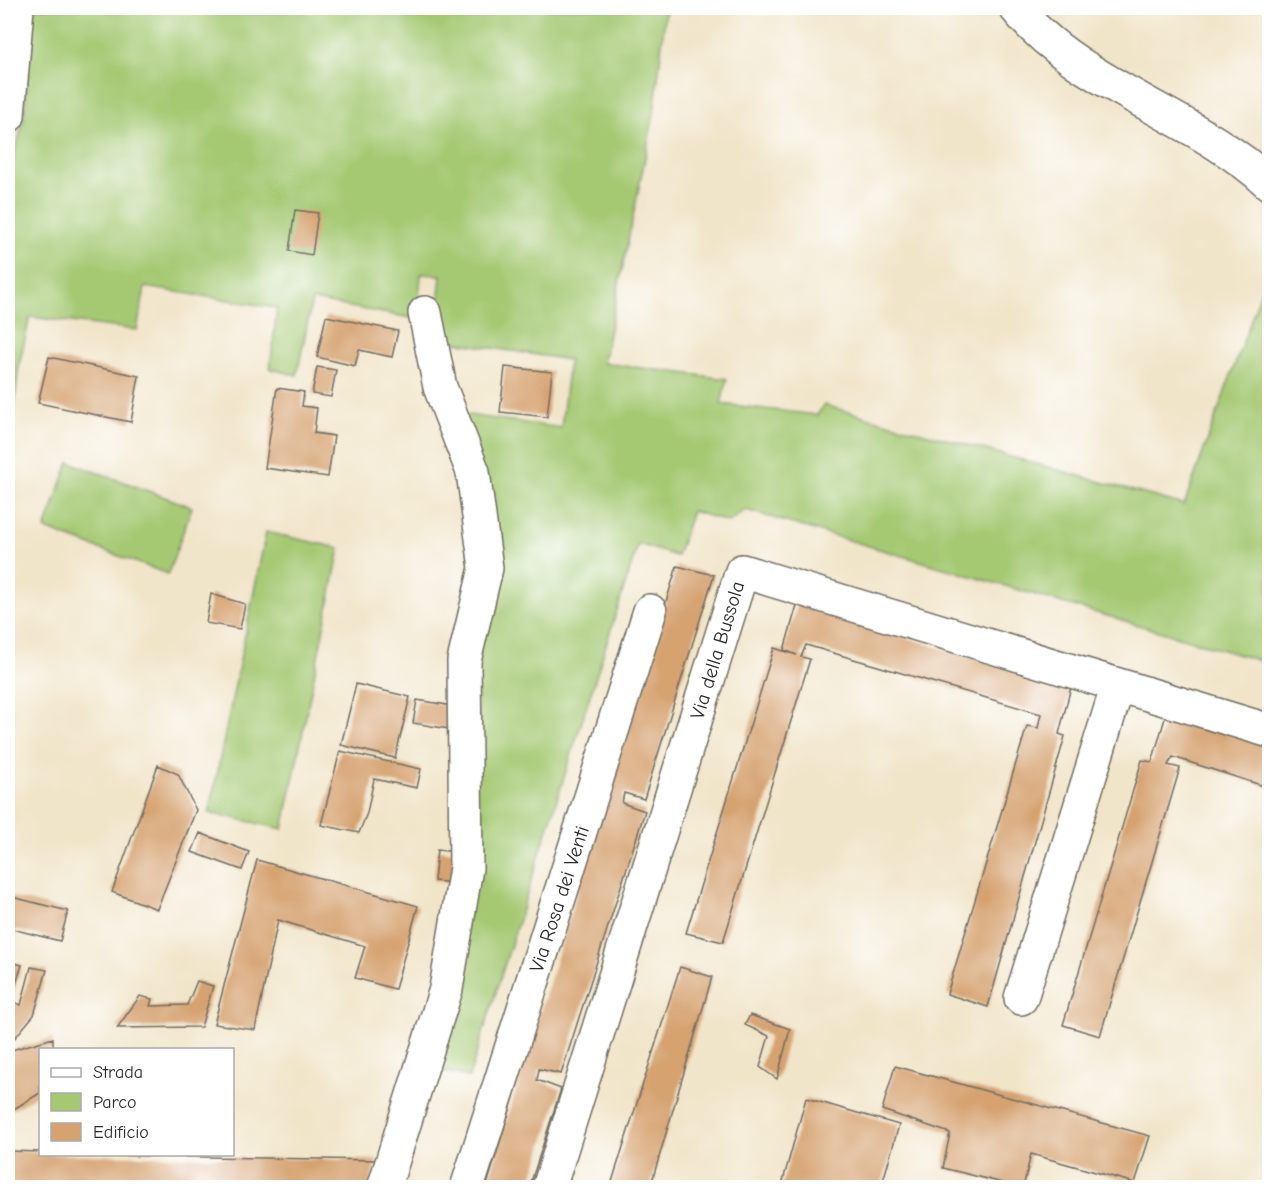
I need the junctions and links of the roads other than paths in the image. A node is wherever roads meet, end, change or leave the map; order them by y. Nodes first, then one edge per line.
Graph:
1 (18, 8) edge
2 (1016, 8) edge
3 (8, 116) edge
4 (1269, 184) edge
5 (425, 313) dead end
6 (650, 611) dead end
7 (1118, 685) junction
8 (1269, 731) edge
9 (1021, 998) dead end
10 (384, 1188) edge
11 (468, 1188) edge
12 (549, 1188) edge

1 - 3 street
2 - 4 street
5 - 10 street
6 - 11 street, Via Rosa dei Venti
7 - 8 street, Via della Bussola
7 - 9 street
7 - 12 street, Via della Bussola

